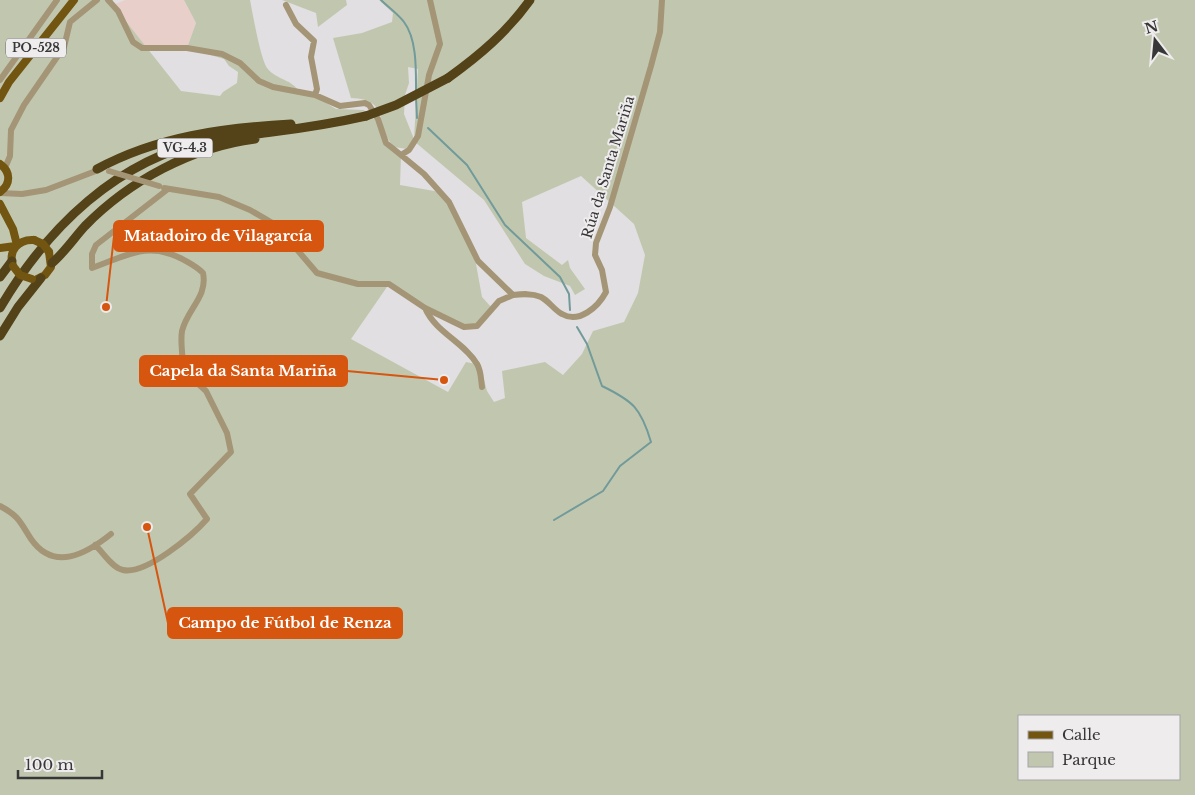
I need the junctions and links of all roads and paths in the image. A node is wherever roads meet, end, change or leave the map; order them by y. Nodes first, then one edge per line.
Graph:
1 (57, 0) edge
2 (74, 0) edge
3 (97, 0) edge
4 (108, 0) edge
5 (430, 0) edge
6 (530, 0) edge
7 (662, 0) edge
8 (286, 4) dead end
9 (0, 80) edge
10 (315, 95) junction
11 (0, 98) edge
12 (333, 123) junction
13 (400, 155) junction
14 (3, 166) edge
15 (97, 169) junction
16 (168, 189) junction
17 (3, 190) edge
18 (0, 204) edge
19 (6, 213) junction
20 (12, 228) junction
21 (32, 240) junction
22 (16, 246) junction
23 (0, 250) edge
24 (12, 262) junction
25 (52, 263) junction
26 (0, 277) edge
27 (37, 278) junction
28 (514, 295) junction
29 (0, 308) edge
30 (425, 308) junction
31 (0, 336) edge
32 (482, 387) dead end
33 (0, 506) edge
34 (111, 534) dead end
35 (95, 545) junction

1 - 9 street
2 - 11 main road, PO-528
3 - 14 street
4 - 10 street
5 - 13 street
6 - 12 highway, VG-4.3, bridge
7 - 28 street, Rúa da Santa Mariña
8 - 10 street
10 - 13 street
12 - 15 highway
12 - 25 highway
12 - 29 highway, VG-4.3
13 - 28 street
14 - 17 main road
15 - 16 street, bridge
15 - 17 street
16 - 30 street
16 - 35 street
17 - 19 main road
18 - 19 main road
19 - 20 main road
20 - 21 main road
20 - 22 main road
21 - 22 main road
21 - 25 main road, bridge
22 - 23 main road
22 - 24 main road
23 - 24 main road
24 - 26 highway
24 - 27 main road, bridge
25 - 27 main road
27 - 31 highway
28 - 30 street
30 - 32 street
33 - 35 street
34 - 35 street

